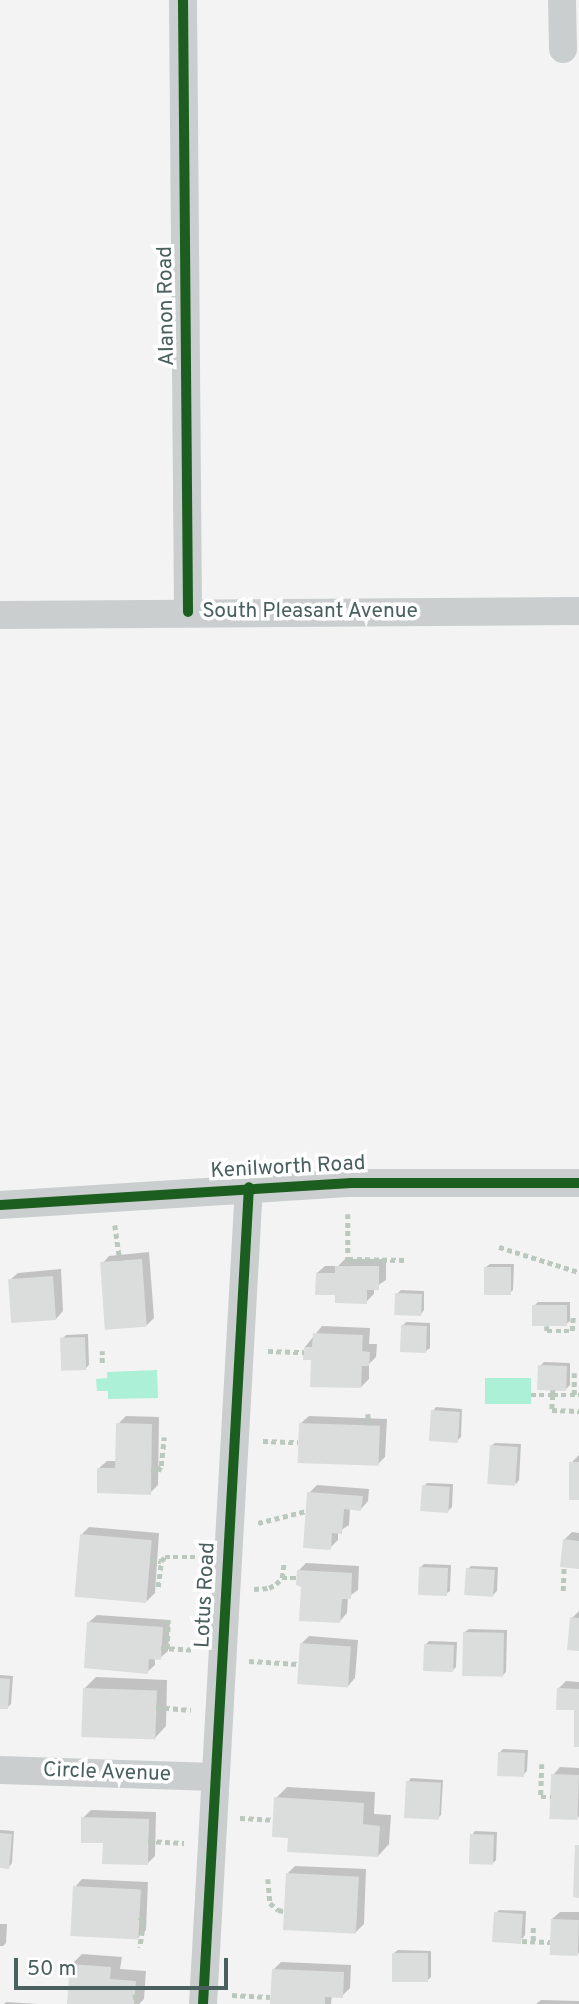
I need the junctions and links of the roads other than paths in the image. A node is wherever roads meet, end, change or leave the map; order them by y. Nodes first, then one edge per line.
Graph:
1 (183, 0) edge
2 (562, 0) edge
3 (563, 49) dead end
4 (579, 611) edge
5 (188, 612) junction
6 (0, 615) edge
7 (579, 1183) edge
8 (249, 1187) junction
9 (0, 1205) edge
10 (0, 1770) edge
11 (214, 1777) junction
12 (203, 2004) edge

1 - 5 street, Alanon Road
2 - 3 street
4 - 5 street, South Pleasant Avenue
5 - 6 street, South Pleasant Avenue
7 - 8 street, Kenilworth Road
8 - 9 street, Kenilworth Road
8 - 11 street, Lotus Road
10 - 11 street, Circle Avenue
11 - 12 street, Lotus Road

